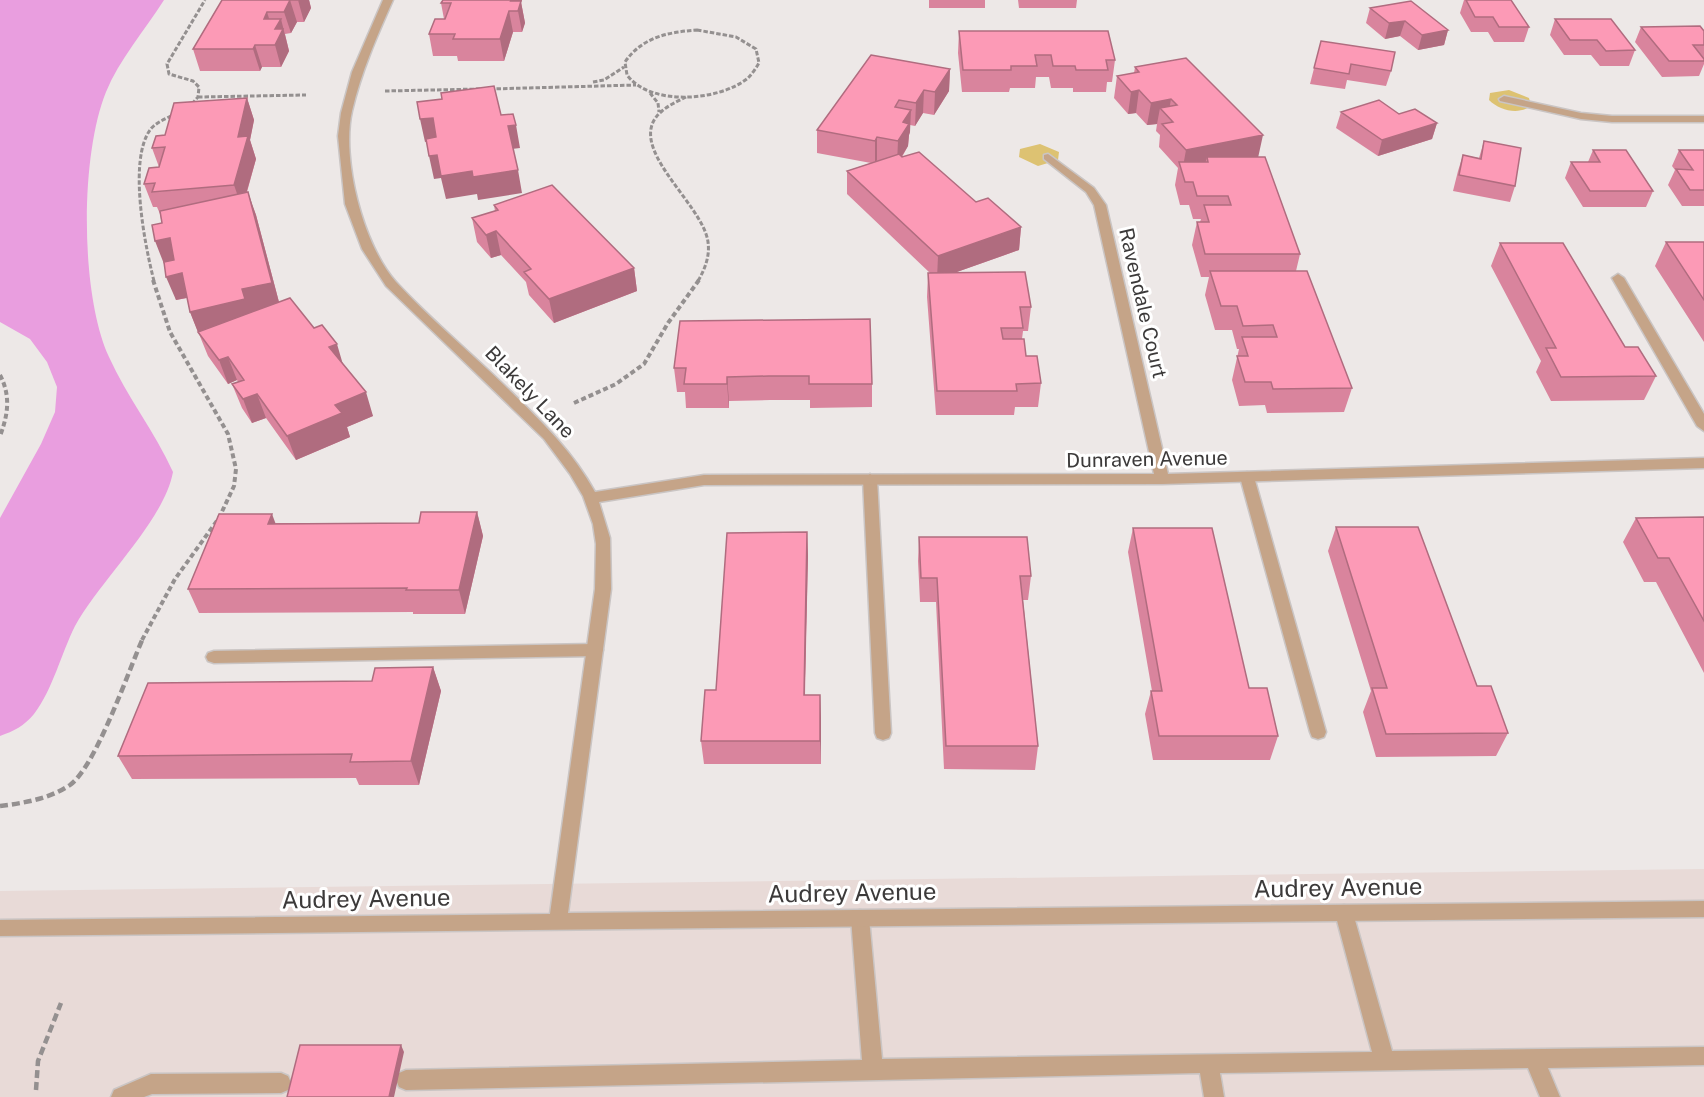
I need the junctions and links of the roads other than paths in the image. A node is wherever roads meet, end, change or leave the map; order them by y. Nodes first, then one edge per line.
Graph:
1 (388, 0) edge
2 (1504, 99) dead end
3 (1704, 119) edge
4 (1048, 157) dead end
5 (1618, 278) dead end
6 (1704, 426) edge
7 (1704, 463) edge
8 (1246, 477) junction
9 (870, 479) junction
10 (1162, 479) junction
11 (591, 498) junction
12 (595, 650) junction
13 (214, 657) dead end
14 (1318, 732) dead end
15 (883, 733) dead end
16 (1704, 909) edge
17 (1344, 913) junction
18 (860, 918) junction
19 (558, 922) junction
20 (0, 928) edge
21 (1704, 1056) edge
22 (1534, 1058) junction
23 (1384, 1060) junction
24 (1208, 1063) junction
25 (873, 1069) junction
26 (406, 1080) dead end
27 (281, 1083) dead end
28 (121, 1097) edge
29 (1214, 1097) edge
30 (1550, 1097) edge

1 - 11 street, Blakely Lane
2 - 3 street
4 - 10 street, Ravendale Court
5 - 6 street
7 - 8 street, Dunraven Avenue
8 - 10 street, Dunraven Avenue
8 - 14 street
9 - 10 street, Dunraven Avenue
9 - 11 street, Dunraven Avenue
9 - 15 street
11 - 12 street, Blakely Lane
12 - 13 street
12 - 19 street, Blakely Lane
16 - 17 street, Audrey Avenue
17 - 18 street, Audrey Avenue
17 - 23 street
18 - 19 street, Audrey Avenue
18 - 25 street
19 - 20 street, Audrey Avenue
21 - 22 street
22 - 23 street
22 - 30 street
23 - 24 street
24 - 25 street
24 - 29 street
25 - 26 street
27 - 28 street

